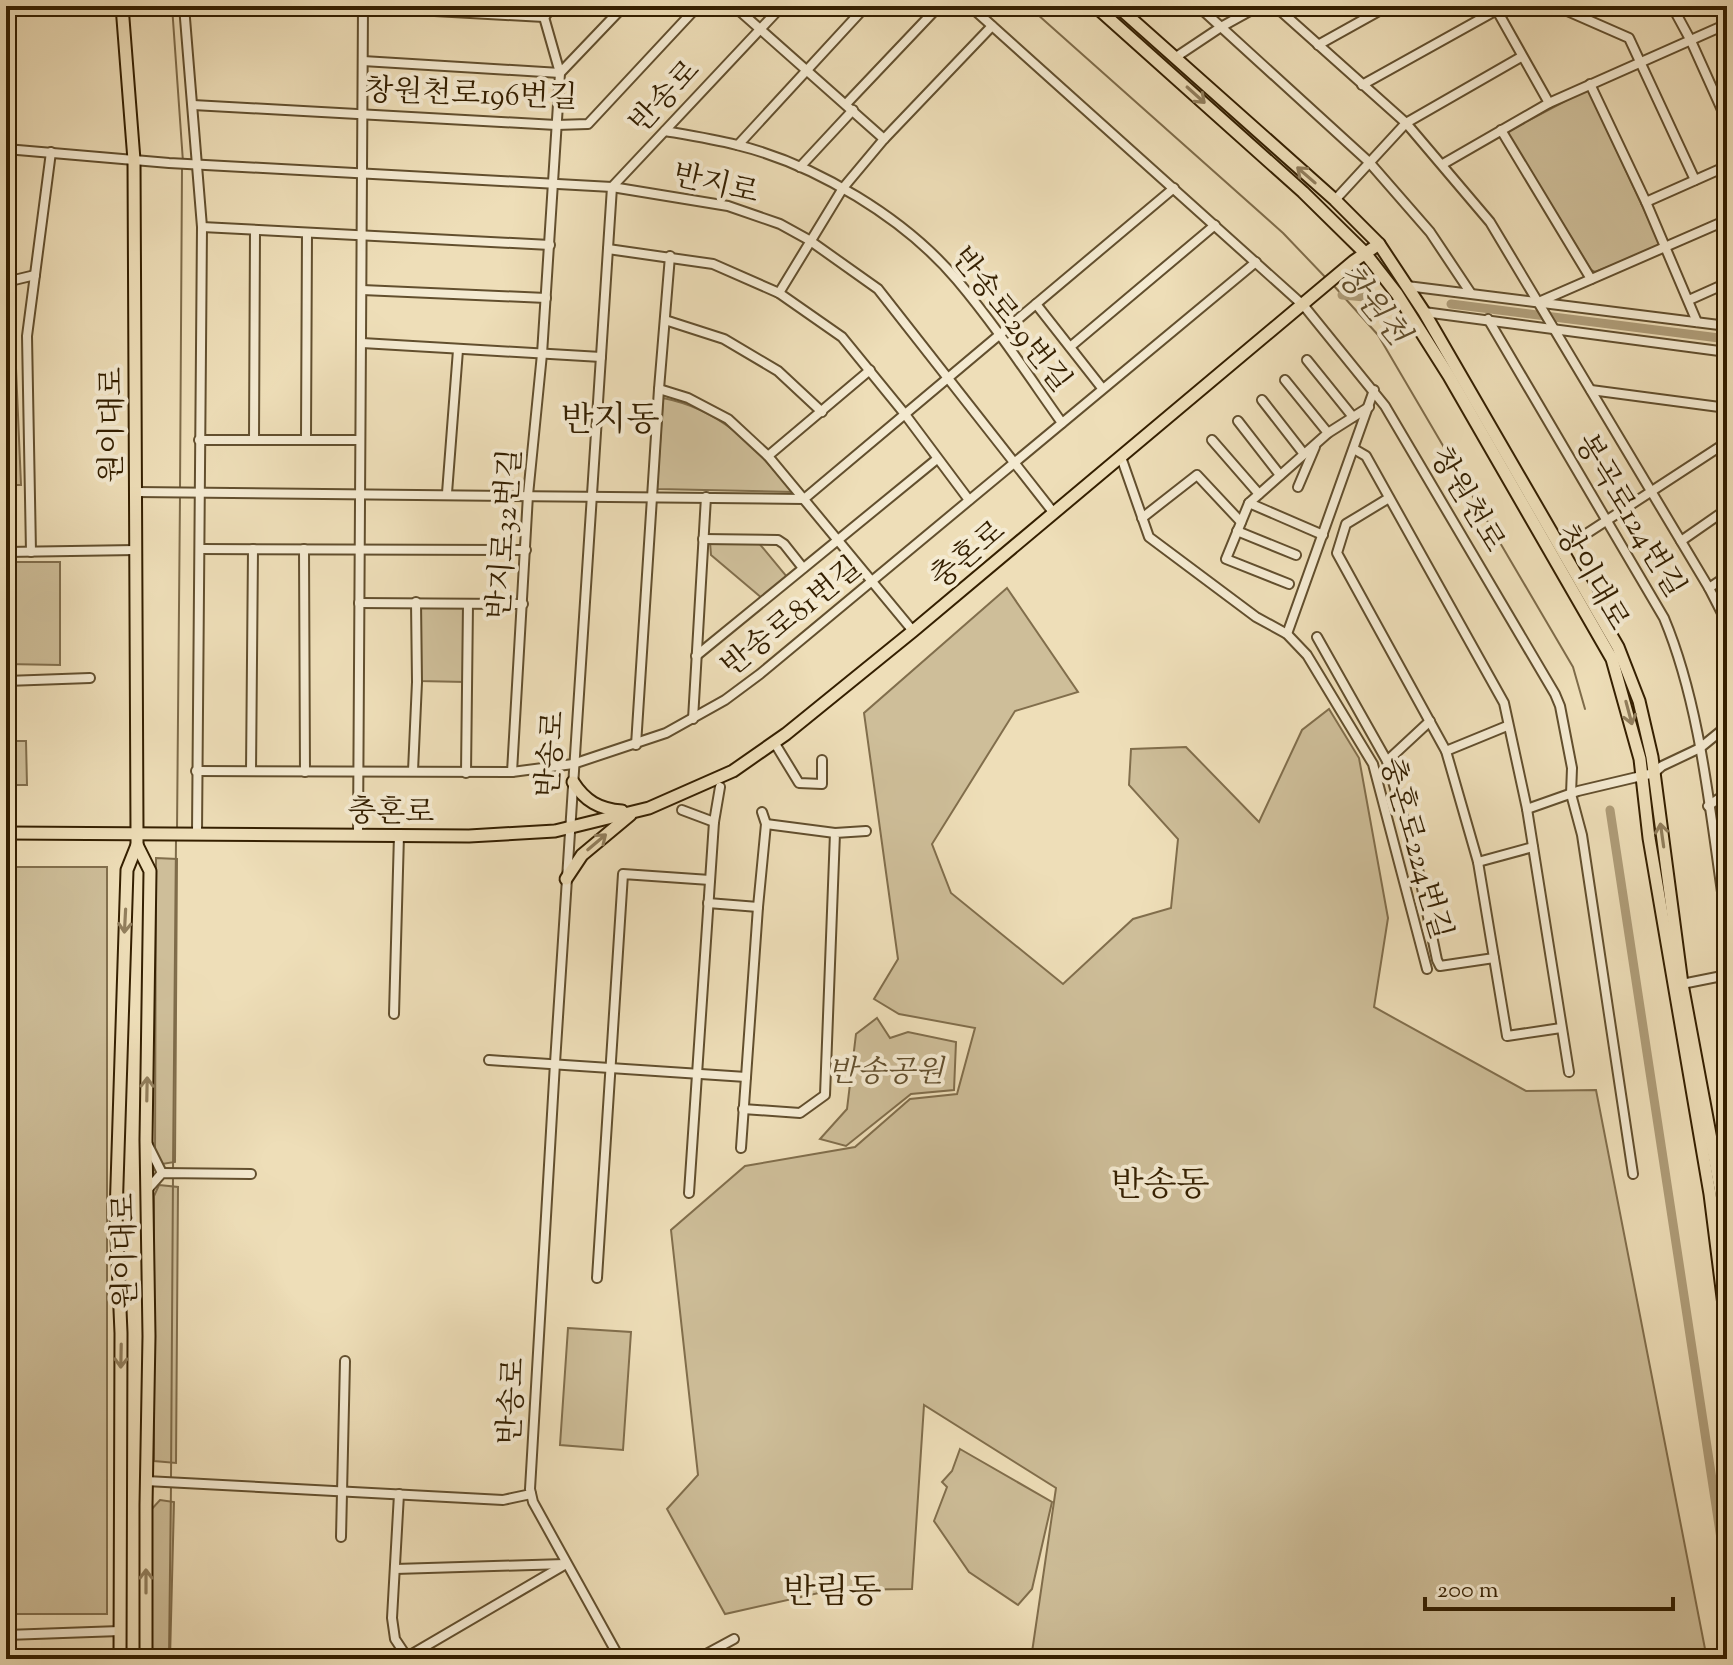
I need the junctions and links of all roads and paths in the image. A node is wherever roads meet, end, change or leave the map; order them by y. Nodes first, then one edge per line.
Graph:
1 (122, 6) edge
2 (184, 6) edge
3 (363, 6) edge
4 (554, 6) edge
5 (624, 6) edge
6 (698, 6) edge
7 (734, 6) edge
8 (782, 6) edge
9 (866, 6) edge
10 (939, 6) edge
11 (970, 6) edge
12 (1095, 6) edge
13 (1117, 6) edge
14 (1198, 6) edge
15 (1259, 6) edge
16 (1275, 6) edge
17 (1388, 6) edge
18 (1556, 6) edge
19 (1672, 6) edge
20 (1499, 7) edge
21 (544, 17) junction
22 (1727, 24) edge
23 (992, 26) junction
24 (1221, 27) junction
25 (760, 29) junction
26 (1691, 41) junction
27 (1318, 45) junction
28 (1176, 57) junction
29 (1521, 57) junction
30 (363, 61) junction
31 (1641, 63) junction
32 (1164, 66) junction
33 (806, 69) junction
34 (560, 73) junction
35 (1590, 84) junction
36 (1362, 85) junction
37 (1549, 103) junction
38 (193, 105) junction
39 (849, 107) junction
40 (362, 113) junction
41 (1727, 121) edge
42 (1406, 123) junction
43 (556, 125) junction
44 (1501, 130) junction
45 (665, 131) junction
46 (884, 139) junction
47 (738, 145) junction
48 (6, 149) edge
49 (51, 152) junction
50 (134, 160) junction
51 (1369, 162) junction
52 (1443, 164) junction
53 (195, 165) junction
54 (1727, 166) edge
55 (800, 167) junction
56 (362, 175) junction
57 (1695, 180) junction
58 (554, 184) junction
59 (612, 187) junction
60 (843, 188) junction
61 (1174, 188) junction
62 (1335, 200) junction
63 (1646, 202) junction
64 (1727, 220) edge
65 (1215, 225) junction
66 (202, 227) junction
67 (255, 230) junction
68 (307, 233) junction
69 (362, 236) junction
70 (809, 240) junction
71 (1379, 244) junction
72 (550, 245) junction
73 (1667, 248) junction
74 (608, 249) junction
75 (1365, 253) junction
76 (670, 256) junction
77 (1256, 262) junction
78 (35, 275) junction
79 (1591, 279) junction
80 (6, 282) edge
81 (1727, 283) edge
82 (1407, 286) junction
83 (362, 290) junction
84 (1470, 292) junction
85 (779, 293) junction
86 (546, 298) junction
87 (1689, 300) junction
88 (1305, 302) junction
89 (1036, 304) junction
90 (1540, 305) junction
91 (1424, 312) junction
92 (1488, 319) junction
93 (665, 320) junction
94 (1697, 322) junction
95 (1553, 326) junction
96 (1727, 326) edge
97 (999, 336) junction
98 (362, 343) junction
99 (1070, 347) junction
100 (458, 350) junction
101 (1727, 352) edge
102 (542, 354) junction
103 (601, 357) junction
104 (1307, 360) dead end
105 (870, 370) junction
106 (948, 378) junction
107 (1285, 380) dead end
108 (1102, 388) junction
109 (659, 389) junction
110 (1374, 390) junction
111 (1591, 390) junction
112 (1262, 400) dead end
113 (1369, 407) junction
114 (1727, 408) edge
115 (822, 412) junction
116 (904, 413) junction
117 (1353, 417) junction
118 (1238, 421) dead end
119 (1062, 423) junction
120 (1328, 433) junction
121 (306, 439) junction
122 (199, 440) junction
123 (254, 440) junction
124 (360, 440) junction
125 (1212, 440) dead end
126 (1317, 442) junction
127 (1727, 442) edge
128 (1354, 449) junction
129 (1304, 454) junction
130 (768, 456) junction
131 (1121, 457) junction
132 (937, 459) junction
133 (1015, 462) junction
134 (1280, 475) junction
135 (1298, 487) dead end
136 (136, 492) junction
137 (447, 493) junction
138 (1652, 493) junction
139 (200, 494) junction
140 (1259, 494) junction
141 (361, 495) junction
142 (528, 495) junction
143 (591, 496) junction
144 (652, 496) junction
145 (706, 497) junction
146 (1389, 498) junction
147 (804, 499) junction
148 (969, 500) junction
149 (1249, 503) junction
150 (1727, 509) edge
151 (1053, 512) junction
152 (1142, 518) junction
153 (1606, 521) junction
154 (1239, 527) junction
155 (1323, 535) junction
156 (703, 539) junction
157 (838, 540) junction
158 (1681, 541) junction
159 (200, 549) junction
160 (253, 549) junction
161 (304, 549) junction
162 (360, 549) junction
163 (1563, 549) junction
164 (136, 550) junction
165 (526, 550) junction
166 (6, 552) edge
167 (31, 552) junction
168 (1296, 555) dead end
169 (803, 568) junction
170 (1727, 576) edge
171 (872, 581) junction
172 (1289, 584) dead end
173 (1709, 588) junction
174 (416, 602) junction
175 (359, 603) junction
176 (468, 604) junction
177 (523, 604) junction
178 (1727, 623) edge
179 (913, 631) junction
180 (1287, 634) junction
181 (1317, 637) dead end
182 (696, 656) junction
183 (90, 678) dead end
184 (6, 681) edge
185 (693, 719) junction
186 (1430, 721) junction
187 (1507, 726) junction
188 (1727, 726) edge
189 (774, 742) junction
190 (636, 745) junction
191 (1700, 748) junction
192 (1446, 751) junction
193 (822, 760) dead end
194 (1387, 761) junction
195 (573, 764) junction
196 (196, 771) junction
197 (251, 771) junction
198 (413, 771) junction
199 (305, 772) junction
200 (512, 772) junction
201 (358, 773) junction
202 (466, 773) junction
203 (1648, 774) junction
204 (573, 782) junction
205 (720, 787) dead end
206 (1575, 792) junction
207 (1727, 793) edge
208 (1708, 806) junction
209 (1527, 809) junction
210 (682, 810) dead end
211 (635, 811) junction
212 (762, 812) dead end
213 (714, 822) junction
214 (766, 824) junction
215 (570, 828) junction
216 (866, 831) dead end
217 (6, 833) edge
218 (835, 833) junction
219 (194, 834) junction
220 (358, 834) junction
221 (399, 835) junction
222 (137, 839) junction
223 (1533, 847) junction
224 (1478, 862) junction
225 (566, 879) junction
226 (710, 880) junction
227 (708, 903) junction
228 (758, 907) junction
229 (1727, 925) edge
230 (1494, 958) junction
231 (1427, 969) dead end
232 (1727, 975) edge
233 (1682, 984) junction
234 (394, 1014) dead end
235 (1561, 1028) junction
236 (489, 1060) dead end
237 (555, 1063) junction
238 (610, 1067) junction
239 (1569, 1072) dead end
240 (697, 1073) junction
241 (746, 1077) junction
242 (743, 1109) junction
243 (146, 1140) junction
244 (741, 1148) dead end
245 (1713, 1150) junction
246 (1727, 1167) edge
247 (162, 1173) junction
248 (251, 1174) dead end
249 (1633, 1174) dead end
250 (147, 1191) junction
251 (689, 1193) dead end
252 (1719, 1193) edge
253 (1726, 1229) edge
254 (1727, 1244) edge
255 (597, 1278) dead end
256 (1727, 1329) edge
257 (345, 1361) dead end
258 (146, 1481) junction
259 (343, 1493) junction
260 (399, 1494) junction
261 (531, 1494) junction
262 (341, 1537) dead end
263 (566, 1564) junction
264 (395, 1569) junction
265 (120, 1631) junction
266 (6, 1635) edge
267 (734, 1639) dead end
268 (120, 1659) edge
269 (146, 1659) edge
270 (620, 1659) edge
271 (697, 1659) edge

1 - 50 main road, 원이대로
2 - 38 street
3 - 21 street
3 - 30 street
4 - 21 street
5 - 34 street
6 - 43 street, 창원천로196번길
7 - 25 street
8 - 25 street, 반송로
9 - 33 street
10 - 39 street
11 - 23 street, 창원천로
12 - 32 main road, 창이대로
13 - 28 main road, 창이대로
14 - 24 street
15 - 24 street
16 - 27 street
17 - 27 street
18 - 31 street
19 - 26 street
20 - 29 street
20 - 36 street
21 - 34 street
22 - 26 street
23 - 46 street
23 - 61 street, 창원천로
24 - 28 street
24 - 51 street
25 - 33 street
25 - 45 street, 반송로
26 - 31 street
26 - 41 street
27 - 36 street
28 - 32 main road
62 -> 28 main road, 창이대로
29 - 37 street
29 - 42 street
30 - 34 street
30 - 40 street
31 - 35 street
31 - 57 street
32 -> 75 main road, 창이대로
33 - 39 street
33 - 47 street
34 - 43 street, 반지로32번길
35 - 37 street
35 - 63 street
36 - 42 street
37 - 44 street
38 - 40 street, 창원천로196번길
38 - 53 street
39 - 46 street
39 - 55 street
40 - 43 street, 창원천로196번길
40 - 56 street
42 - 51 street
42 - 52 street
43 - 58 street, 반지로32번길
44 - 52 street
44 - 79 street
45 - 47 street, 반송로29번길
45 - 59 street, 반송로
46 - 60 street
47 - 55 street, 반송로29번길
48 - 49 street
49 - 50 street
49 - 78 street
50 - 53 street, 반지로
50 - 136 main road, 원이대로
51 - 62 street
51 - 84 street
52 - 90 street
53 - 56 street, 반지로
53 - 66 street
54 - 57 street
55 - 60 street, 반송로29번길
56 - 58 street, 반지로
56 - 69 street
57 - 63 street
58 - 59 street, 반지로
58 - 72 street, 반지로32번길
59 - 70 street, 반지로
59 - 74 street, 반송로
60 - 70 street
60 - 97 street, 반송로29번길
61 - 65 street, 창원천로
61 - 89 street
62 - 71 main road, 창이대로
63 - 73 street
64 - 73 street
65 - 77 street, 창원천로
65 - 99 street
66 - 67 street
66 - 122 street
67 - 68 street
67 - 123 street
68 - 69 street
68 - 121 street
69 - 72 street
69 - 83 street
70 - 85 street
70 - 106 street, 반지로
71 - 75 main road
71 - 82 main road, 창이대로
72 - 86 street, 반지로32번길
73 - 79 street
73 - 87 street
74 - 76 street
74 - 103 street, 반송로
75 - 88 main road, 충혼로
75 -> 203 main road, 창이대로
76 - 85 street
76 - 93 street
77 - 88 street, 창원천로
77 - 108 street, 반송로81번길
78 - 80 street
78 - 167 street
79 - 90 street
81 - 87 street
82 - 84 street
82 - 91 main road, 창이대로
83 - 86 street
83 - 98 street
84 - 90 street
85 - 105 street
86 - 102 street, 반지로32번길
87 - 94 street
88 - 110 street, 창원천로
88 - 131 main road, 충혼로
89 - 97 street
89 - 99 street
90 - 94 street
90 - 95 street
91 - 92 street
91 - 163 main road, 창이대로
92 - 95 street
92 - 153 street, 봉곡로124번길
93 - 109 street
93 - 115 street
94 - 96 street
95 - 101 street
95 - 111 street
97 - 106 street
97 - 119 street, 반송로29번길
98 - 100 street
98 - 124 street
99 - 108 street
100 - 102 street
100 - 137 street
102 - 103 street
102 - 142 street, 반지로32번길
103 - 143 street, 반송로
104 - 117 street
105 - 115 street
105 - 116 street
106 - 116 street
106 - 133 street, 반지로
107 - 120 street
108 - 119 street, 반송로81번길
109 - 130 street
109 - 144 street
110 - 113 street
110 - 206 street, 창원천로
111 - 114 street
111 - 138 street
112 - 129 street
113 - 117 street
113 - 128 street
115 - 130 street
116 - 132 street
116 - 147 street
117 - 120 street
118 - 134 street
119 - 133 street, 반송로81번길
120 - 126 street
121 - 123 street
121 - 124 street
122 - 123 street
122 - 139 street
124 - 141 street
125 - 140 street
126 - 129 street
126 - 135 street
127 - 138 street
128 - 146 street
128 - 155 street
129 - 134 street
130 - 147 street
131 - 151 main road, 충혼로
131 - 152 street, 충혼로224번길
132 - 148 street
132 - 157 street
133 - 148 street, 반송로81번길
133 - 151 street, 반지로
134 - 140 street
136 - 139 street
136 - 164 main road, 원이대로
137 - 141 street
137 - 142 street
138 - 153 street
138 - 158 street
139 - 141 street
139 - 159 street
140 - 149 street
141 - 162 street
142 - 143 street
142 - 165 street, 반지로32번길
143 - 144 street
143 - 195 street, 반송로
144 - 145 street
144 - 190 street
145 - 147 street
145 - 156 street
146 - 186 street
146 - 187 street
147 - 157 street
148 - 171 street, 반송로81번길
149 - 154 street
149 - 155 street
150 - 158 street
151 - 179 main road, 충혼로
152 - 154 street
152 - 180 street, 충혼로224번길
153 - 163 street
153 - 191 street, 봉곡로124번길
154 - 168 street
154 - 172 street
155 - 180 street
156 - 169 street
156 - 182 street
157 - 169 street
157 - 171 street
158 - 173 street
159 - 160 street
159 - 196 street
160 - 161 street
160 - 197 street
161 - 162 street
161 - 199 street
162 - 165 street
162 - 175 street
163 - 203 main road, 창이대로
164 - 167 street
164 - 222 main road, 원이대로
165 - 177 street, 반지로32번길
166 - 167 street
169 - 182 street
170 - 173 street
171 - 179 street
171 - 185 street, 반송로81번길
173 - 178 street
174 - 175 street
174 - 176 street
174 - 198 street
175 - 201 street
176 - 177 street
176 - 202 street
177 - 200 street, 반지로32번길
179 - 189 main road, 충혼로
180 - 231 street, 충혼로224번길
181 - 194 street
182 - 185 street
183 - 184 street
185 - 190 street, 반송로81번길
186 - 192 street
186 - 194 street
187 - 192 street
187 - 209 street
188 - 191 street
189 - 193 street
189 - 211 main road, 충혼로
190 - 195 street, 반송로81번길
191 - 203 street
191 - 208 street, 봉곡로124번길
192 - 224 street
194 - 230 street
195 - 200 street, 반송로81번길
195 - 204 street, 반송로
196 - 197 street, 반송로81번길
196 - 219 street
197 - 199 street, 반송로81번길
198 - 201 street, 반송로81번길
198 - 202 street, 반송로81번길
199 - 201 street, 반송로81번길
200 - 202 street, 반송로81번길
201 - 220 street
203 - 206 street
233 -> 203 main road, 창이대로
203 - 252 main road, 창이대로
204 - 211 main road
204 - 215 street, 반송로
205 - 213 street
206 - 209 street
206 - 249 street, 창원천로
207 - 208 street
208 - 229 street, 봉곡로124번길
209 - 223 street
210 - 213 street
211 - 215 main road, 충혼로
225 -> 211 main road, 충혼로
212 - 214 street
213 - 226 street
214 - 218 street
214 - 228 street
215 - 221 main road, 충혼로
215 - 225 street, 반송로
216 - 218 street
217 - 222 main road
218 - 242 street
219 - 220 main road, 충혼로
219 - 222 main road, 충혼로
220 - 221 main road, 충혼로
221 - 234 street
243 -> 222 main road, 원이대로
222 -> 265 main road, 원이대로
223 - 224 street
223 - 235 street
224 - 230 street
225 - 237 street, 반송로
226 - 227 street
226 - 238 street
227 - 228 street
227 - 240 street
228 - 241 street
230 - 235 street
232 - 233 street
233 - 245 main road, 창이대로
235 - 239 street
236 - 237 street
237 - 238 street
237 - 261 street, 반송로
238 - 240 street
238 - 255 street
240 - 241 street
240 - 251 street
241 - 242 street
242 - 244 street
243 - 247 street
243 - 250 main road, 원이대로
245 - 246 street
245 - 252 main road, 창이대로
247 - 248 street
247 - 250 street
250 - 258 main road, 원이대로
252 - 253 main road, 창이대로
252 - 256 main road, 창이대로
253 - 254 main road, 창이대로
257 - 259 street
258 - 259 street
269 -> 258 main road, 원이대로
259 - 260 street
259 - 262 street
260 - 261 street
260 - 264 street
261 - 263 street, 반송로
263 - 264 street
263 - 264 street
263 - 270 street, 반송로
265 - 266 street
265 - 268 main road, 원이대로
267 - 271 street

